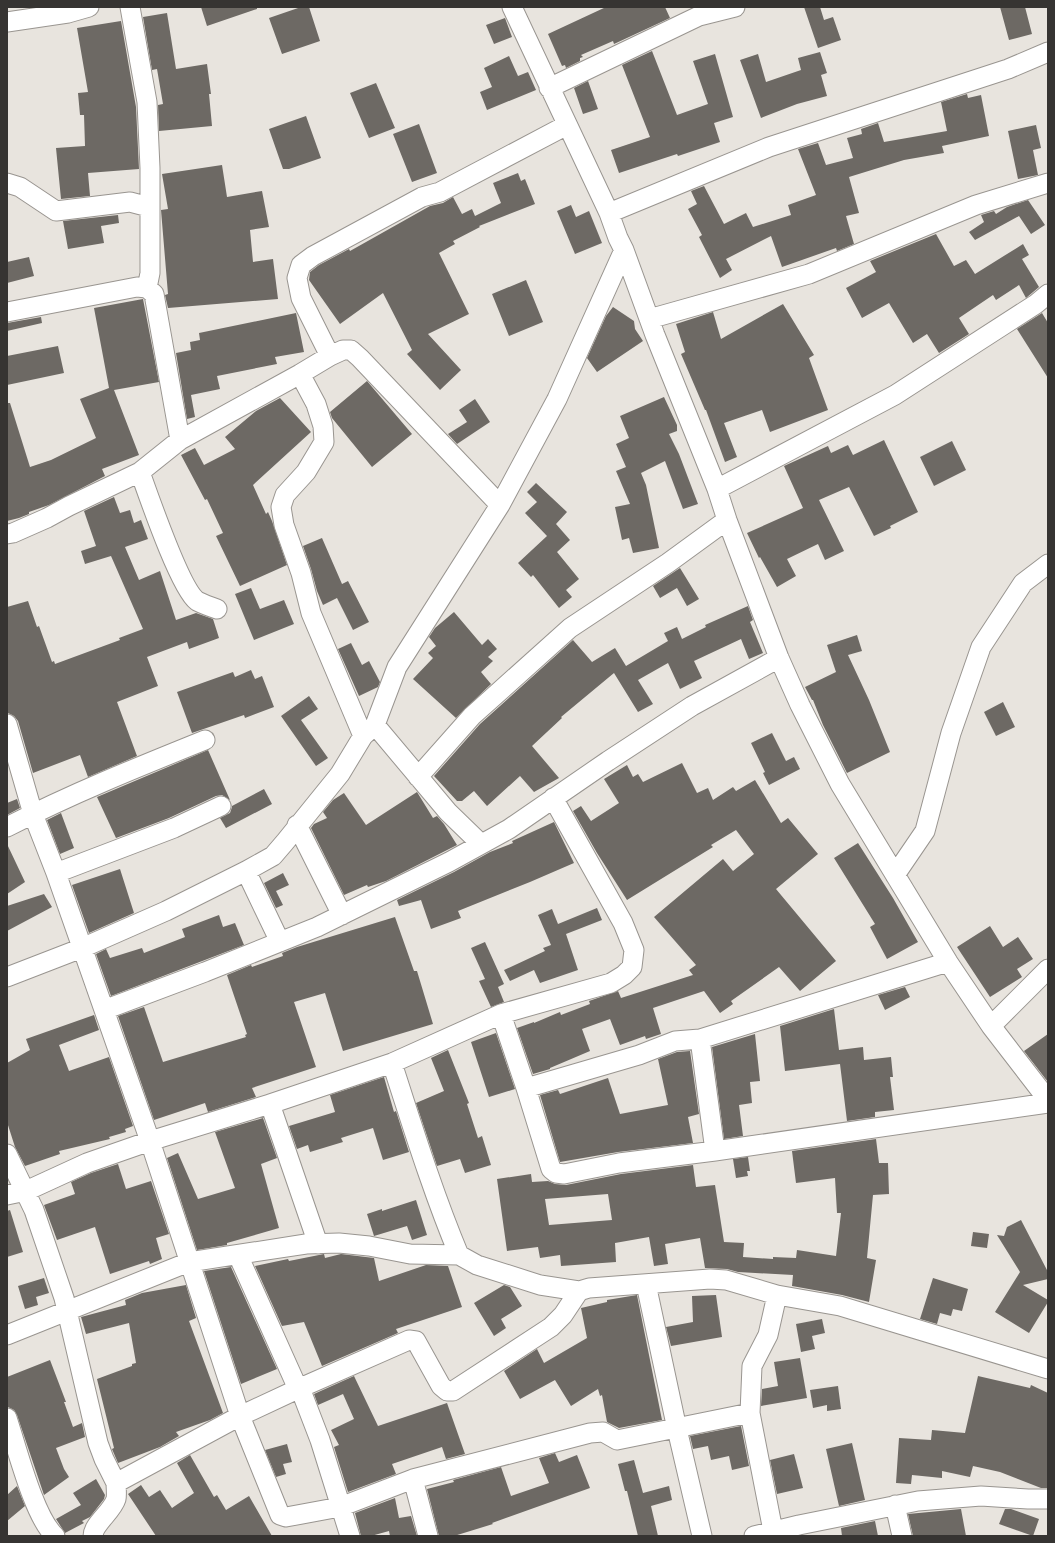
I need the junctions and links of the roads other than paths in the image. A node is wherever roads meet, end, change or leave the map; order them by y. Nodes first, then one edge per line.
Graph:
1 (89, 7) edge
2 (130, 7) edge
3 (512, 7) edge
4 (735, 7) edge
5 (7, 22) edge
6 (1048, 52) edge
7 (549, 88) junction
8 (567, 124) junction
9 (7, 183) edge
10 (1048, 183) edge
11 (149, 207) junction
12 (609, 212) junction
13 (624, 250) junction
14 (148, 288) junction
15 (1048, 294) edge
16 (7, 312) edge
17 (649, 319) junction
18 (330, 356) junction
19 (300, 374) junction
20 (180, 440) junction
21 (140, 472) junction
22 (718, 489) junction
23 (500, 505) junction
24 (727, 520) junction
25 (7, 534) edge
26 (1048, 564) edge
27 (217, 609) dead end
28 (779, 658) junction
29 (7, 724) edge
30 (369, 731) junction
31 (205, 740) dead end
32 (10, 744) edge
33 (418, 777) junction
34 (553, 798) junction
35 (221, 806) dead end
36 (33, 814) junction
37 (297, 825) junction
38 (7, 827) edge
39 (481, 844) junction
40 (246, 871) junction
41 (56, 873) junction
42 (895, 875) junction
43 (342, 915) junction
44 (280, 942) junction
45 (82, 948) junction
46 (948, 962) junction
47 (1048, 969) edge
48 (7, 976) edge
49 (104, 1010) junction
50 (501, 1014) junction
51 (991, 1026) junction
52 (700, 1039) junction
53 (392, 1063) junction
54 (526, 1088) junction
55 (1048, 1100) edge
56 (1048, 1103) edge
57 (270, 1104) junction
58 (150, 1140) junction
59 (715, 1151) junction
60 (7, 1154) edge
61 (26, 1190) junction
62 (7, 1195) edge
63 (318, 1244) junction
64 (238, 1255) junction
65 (459, 1255) junction
66 (189, 1262) junction
67 (646, 1284) junction
68 (579, 1291) junction
69 (777, 1295) junction
70 (67, 1310) junction
71 (7, 1335) edge
72 (1048, 1369) edge
73 (300, 1388) junction
74 (750, 1413) junction
75 (240, 1416) junction
76 (7, 1418) edge
77 (677, 1429) junction
78 (413, 1478) junction
79 (116, 1483) junction
80 (1048, 1499) edge
81 (895, 1505) junction
82 (340, 1507) junction
83 (773, 1533) edge
84 (56, 1536) edge
85 (93, 1536) edge
86 (350, 1536) edge
87 (428, 1536) edge
88 (702, 1536) edge
89 (754, 1536) edge
90 (902, 1536) edge

1 - 5 street
2 - 11 street
3 - 7 street
4 - 7 street
6 - 12 street
7 - 8 street
8 - 12 street
8 - 18 street
9 - 11 street
10 - 17 street
11 - 14 street
12 - 13 street
13 - 17 street
13 - 23 street
14 - 16 street
14 - 20 street
15 - 22 street
17 - 22 street
18 - 19 street
18 - 23 street
19 - 20 street
19 - 30 street
20 - 21 street
21 - 25 street
21 - 27 street
22 - 24 street
23 - 30 street
24 - 28 street
24 - 33 street
26 - 42 street
28 - 34 street
28 - 42 street
29 - 32 street
30 - 33 street
30 - 37 street
31 - 36 street
32 - 36 street
33 - 39 street
34 - 39 street
34 - 50 street
35 - 41 street
36 - 38 street
36 - 41 street
37 - 40 street
37 - 43 street
39 - 43 street
40 - 44 street
40 - 45 street
41 - 45 street
42 - 46 street
43 - 44 street
44 - 49 street
45 - 48 street
45 - 49 street
46 - 51 street
46 - 52 street
47 - 51 street
49 - 58 street
50 - 53 street
50 - 54 street
51 - 55 street
52 - 54 street
52 - 59 street
53 - 57 street
53 - 65 street
54 - 59 street
56 - 59 street
57 - 58 street
57 - 63 street
58 - 61 street
58 - 66 street
60 - 61 street
61 - 62 street
61 - 70 street
63 - 64 street
63 - 65 street
64 - 66 street
64 - 73 street
65 - 68 street
66 - 70 street
66 - 75 street
67 - 68 street
67 - 69 street
67 - 77 street
68 - 73 street
69 - 72 street
69 - 74 street
70 - 71 street
70 - 79 street
73 - 75 street
73 - 82 street
74 - 77 street
74 - 83 street
75 - 79 street
75 - 82 street
76 - 84 street
77 - 78 street
77 - 88 street
78 - 82 street
78 - 87 street
79 - 85 street
80 - 81 street
81 - 83 street
81 - 90 street
82 - 86 street
83 - 89 street

